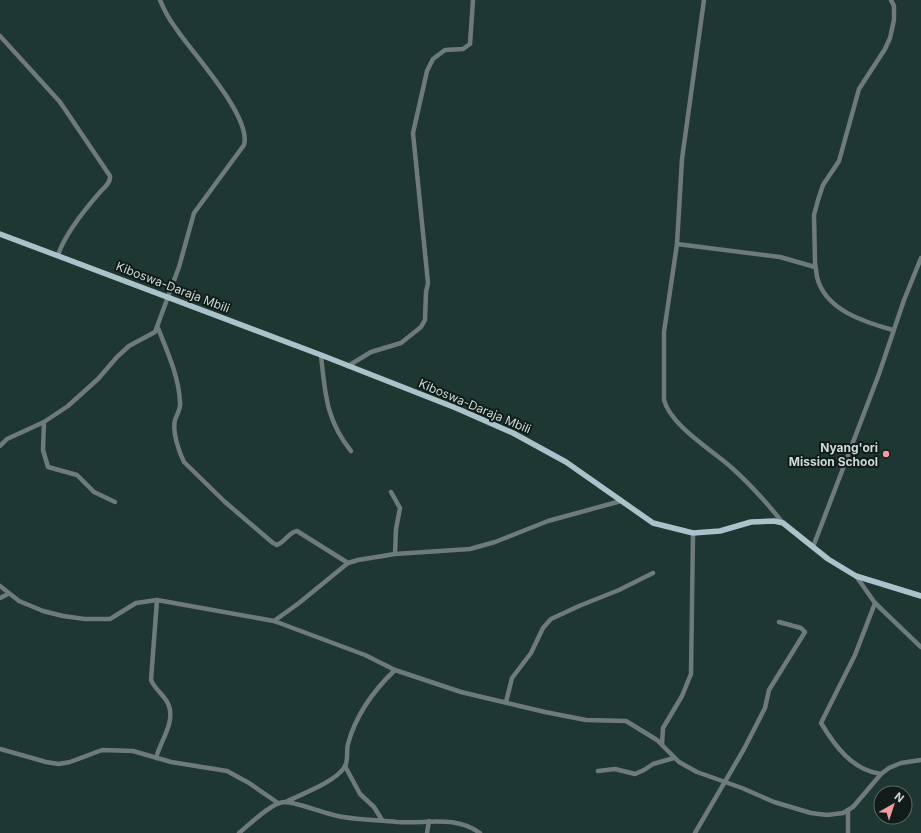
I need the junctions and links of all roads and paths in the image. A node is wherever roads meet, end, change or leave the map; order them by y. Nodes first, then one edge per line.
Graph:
1 (160, 0) edge
2 (474, 0) edge
3 (704, 0) edge
4 (891, 0) edge
5 (0, 36) edge
6 (0, 234) edge
7 (677, 244) junction
8 (58, 255) junction
9 (921, 258) edge
10 (815, 267) junction
11 (166, 297) junction
12 (158, 328) junction
13 (893, 330) junction
14 (320, 355) junction
15 (348, 366) junction
16 (44, 422) junction
17 (0, 446) edge
18 (350, 451) dead end
19 (391, 492) dead end
20 (621, 501) junction
21 (115, 502) dead end
22 (783, 523) junction
23 (693, 533) junction
24 (813, 547) junction
25 (395, 554) junction
26 (348, 564) junction
27 (654, 573) dead end
28 (856, 576) junction
29 (0, 586) edge
30 (8, 594) junction
31 (921, 596) edge
32 (0, 598) edge
33 (157, 600) junction
34 (876, 603) junction
35 (274, 621) junction
36 (779, 622) dead end
37 (921, 647) edge
38 (395, 670) junction
39 (506, 702) junction
40 (662, 744) junction
41 (0, 749) edge
42 (156, 758) junction
43 (674, 758) junction
44 (921, 760) edge
45 (346, 766) junction
46 (598, 771) dead end
47 (881, 774) junction
48 (726, 783) junction
49 (298, 795) junction
50 (286, 802) junction
51 (278, 803) junction
52 (300, 806) junction
53 (848, 810) junction
54 (383, 820) junction
55 (429, 821) junction
56 (240, 833) edge
57 (427, 833) edge
58 (480, 833) edge
59 (695, 833) edge
60 (848, 833) edge

1 - 11 street
2 - 15 street
3 - 7 street
4 - 10 street
5 - 8 street
6 - 8 main road, Kiboswa-Daraja Mbili
7 - 10 street
7 - 22 street
8 - 11 main road, Kiboswa-Daraja Mbili
9 - 13 street
10 - 13 street
11 - 12 street
11 - 14 main road, Kiboswa-Daraja Mbili
12 - 16 street
12 - 26 street
13 - 24 street
14 - 15 main road, Kiboswa-Daraja Mbili
14 - 18 street
15 - 20 main road, Kiboswa-Daraja Mbili
16 - 17 street
16 - 21 street
19 - 25 street
20 - 23 main road, Kiboswa-Daraja Mbili
20 - 25 street
22 - 23 main road, Kiboswa-Daraja Mbili
22 - 24 main road
23 - 40 street
24 - 28 main road
25 - 26 street
26 - 35 street
27 - 39 street
28 - 31 main road
28 - 34 street
29 - 30 street
30 - 32 street
30 - 33 street
33 - 35 street
33 - 42 street
34 - 37 street
34 - 47 street
35 - 38 street
36 - 48 street
38 - 39 street
38 - 45 street
39 - 40 street
40 - 43 street
41 - 42 street
42 - 51 street
43 - 46 street
43 - 48 street
44 - 47 street
45 - 49 street
45 - 54 street
47 - 53 street
48 - 53 street
48 - 59 street
49 - 50 street
49 - 52 street
50 - 51 street
50 - 52 street
51 - 56 street
52 - 54 street
53 - 60 street
54 - 55 street
55 - 57 street
55 - 58 street

